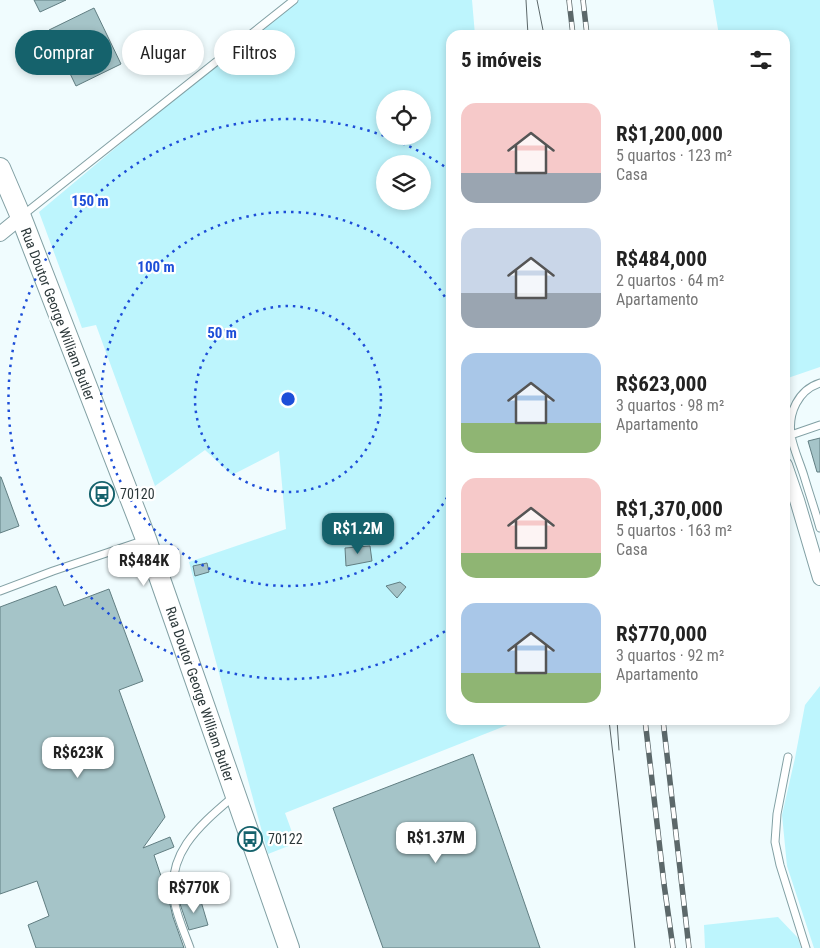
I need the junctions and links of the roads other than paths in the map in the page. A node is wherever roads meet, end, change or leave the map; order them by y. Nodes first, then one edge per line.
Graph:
1 (294, 0) edge
2 (0, 168) edge
3 (21, 217) junction
4 (0, 234) edge
5 (820, 383) edge
6 (820, 425) edge
7 (791, 435) junction
8 (790, 480) edge
9 (820, 528) edge
10 (146, 540) junction
11 (820, 578) edge
12 (0, 591) edge
13 (788, 757) dead end
14 (235, 795) junction
15 (190, 948) edge
16 (289, 948) edge
17 (806, 948) edge

1 - 3 lane
2 - 3 street, Rua Doutor George William Butler
3 - 4 street
3 - 10 street, Rua Doutor George William Butler
5 - 7 lane
6 - 7 lane
7 - 9 lane
8 - 11 street
10 - 12 lane
10 - 14 street, Rua Doutor George William Butler
13 - 17 lane
14 - 15 lane
14 - 16 street, Rua Doutor George William Butler

